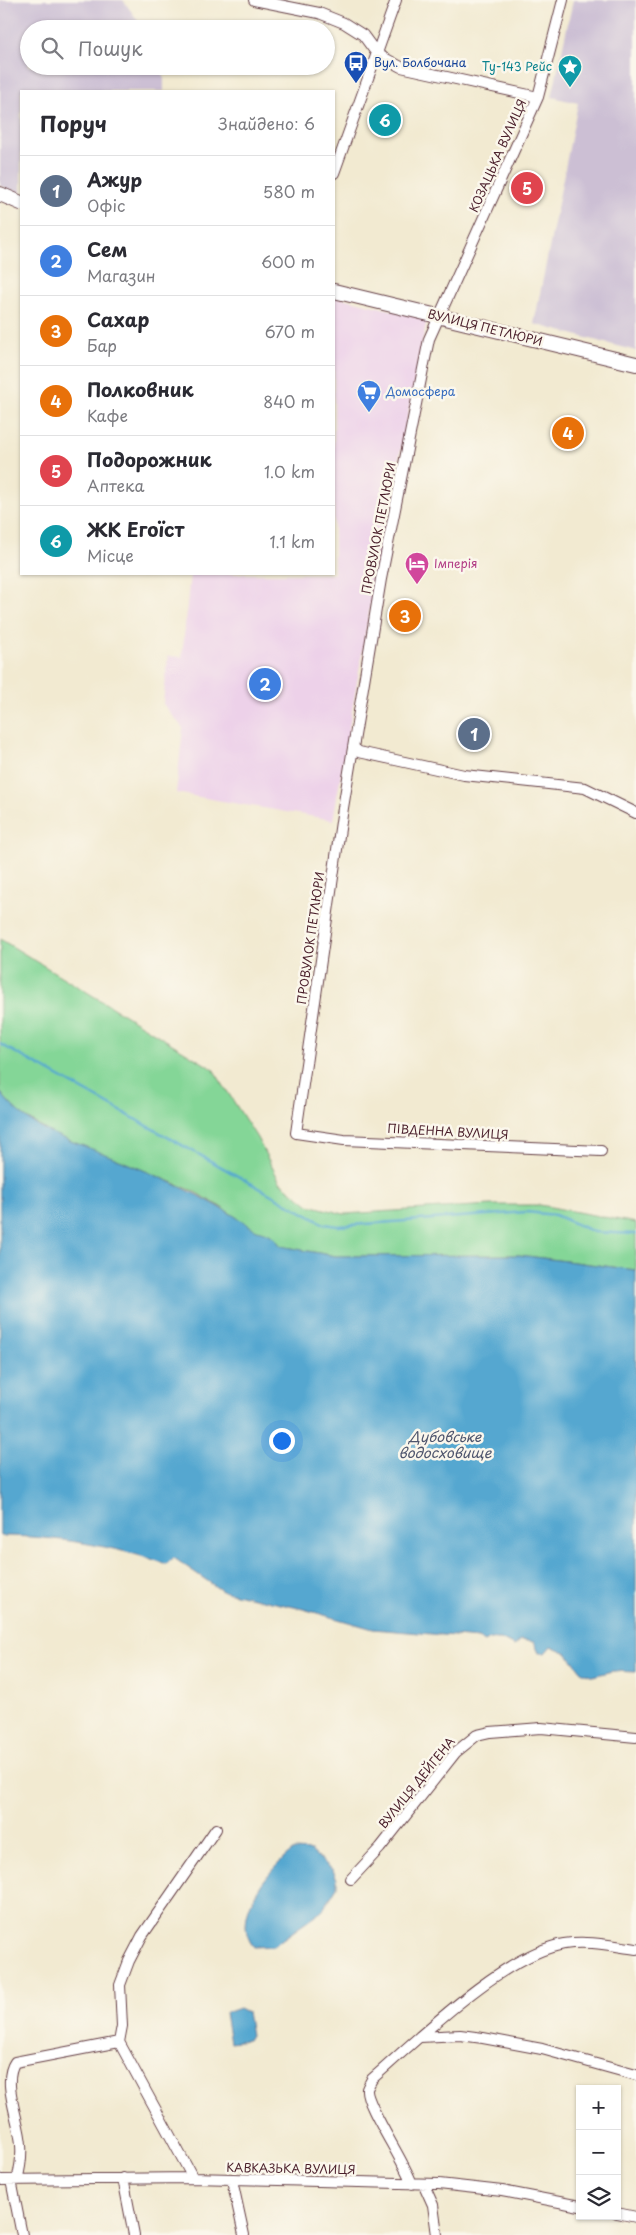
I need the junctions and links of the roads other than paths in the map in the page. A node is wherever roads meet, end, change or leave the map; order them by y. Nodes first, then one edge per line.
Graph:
1 (254, 0) edge
2 (396, 0) edge
3 (563, 0) edge
4 (377, 54) junction
5 (538, 97) junction
6 (335, 169) edge
7 (0, 194) edge
8 (20, 203) edge
9 (335, 291) edge
10 (440, 317) junction
11 (636, 364) edge
12 (353, 747) junction
13 (636, 813) edge
14 (296, 1133) joint
15 (601, 1151) dead end
16 (636, 1737) edge
17 (216, 1829) dead end
18 (351, 1879) dead end
19 (636, 1949) edge
20 (420, 2037) junction
21 (119, 2042) junction
22 (636, 2075) edge
23 (123, 2178) junction
24 (193, 2178) junction
25 (9, 2180) edge
26 (232, 2180) junction
27 (412, 2184) junction
28 (424, 2185) junction
29 (576, 2205) edge
30 (621, 2214) edge
31 (636, 2217) edge
32 (22, 2235) edge
33 (134, 2235) edge
34 (244, 2235) edge
35 (437, 2235) edge

1 - 4 street
2 - 4 street
3 - 5 street, КОЗАЦЬКА ВУЛИЦЯ
4 - 5 street
4 - 6 street
5 - 10 street, КОЗАЦЬКА ВУЛИЦЯ
7 - 8 main road
9 - 10 main road, ВУЛИЦЯ ПЕТЛЮРИ
10 - 11 main road, ВУЛИЦЯ ПЕТЛЮРИ
10 - 12 street, ПРОВУЛОК ПЕТЛЮРИ
12 - 13 street
12 - 14 street, ПРОВУЛОК ПЕТЛЮРИ
14 - 15 street, ПІВДЕННА ВУЛИЦЯ
16 - 18 street, ВУЛИЦЯ ДЕЙГЕНА
17 - 21 street
19 - 20 street
20 - 22 street
20 - 27 street
21 - 24 street
21 - 25 street
23 - 24 street, КАВКАЗЬКА ВУЛИЦЯ
23 - 25 street, КАВКАЗЬКА ВУЛИЦЯ
23 - 33 street
24 - 26 street, КАВКАЗЬКА ВУЛИЦЯ
25 - 32 street
26 - 27 street, КАВКАЗЬКА ВУЛИЦЯ
26 - 34 street
27 - 28 street, КАВКАЗЬКА ВУЛИЦЯ
28 - 29 street, КАВКАЗЬКА ВУЛИЦЯ
28 - 35 street
30 - 31 street

